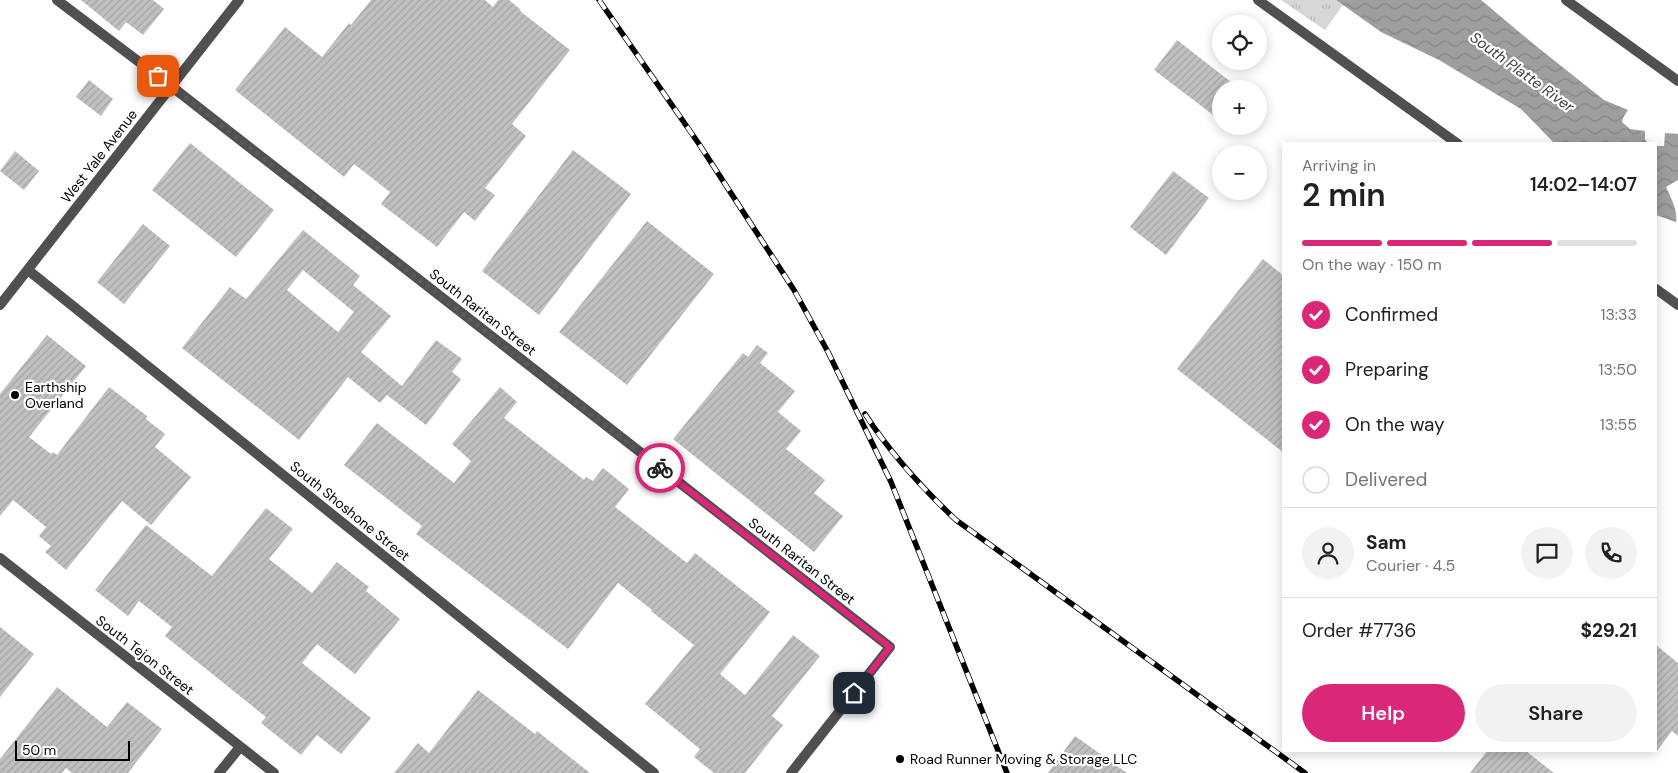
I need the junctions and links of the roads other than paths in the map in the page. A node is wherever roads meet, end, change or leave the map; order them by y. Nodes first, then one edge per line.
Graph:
1 (57, 0) edge
2 (239, 0) edge
3 (1258, 0) edge
4 (1566, 0) edge
5 (1678, 81) edge
6 (172, 86) junction
7 (1455, 142) edge
8 (28, 270) junction
9 (1657, 291) edge
10 (0, 305) edge
11 (1678, 305) edge
12 (0, 558) edge
13 (240, 747) junction
14 (219, 773) edge
15 (274, 773) edge
16 (654, 773) edge
17 (791, 773) edge

1 - 6 street, South Raritan Street
2 - 6 street, West Yale Avenue
3 - 7 street
4 - 5 street
6 - 8 street, West Yale Avenue
6 - 17 street, South Raritan Street
8 - 10 street, West Yale Avenue
8 - 16 street, South Shoshone Street
9 - 11 street
12 - 13 street, South Tejon Street
13 - 14 street
13 - 15 street, South Tejon Street

